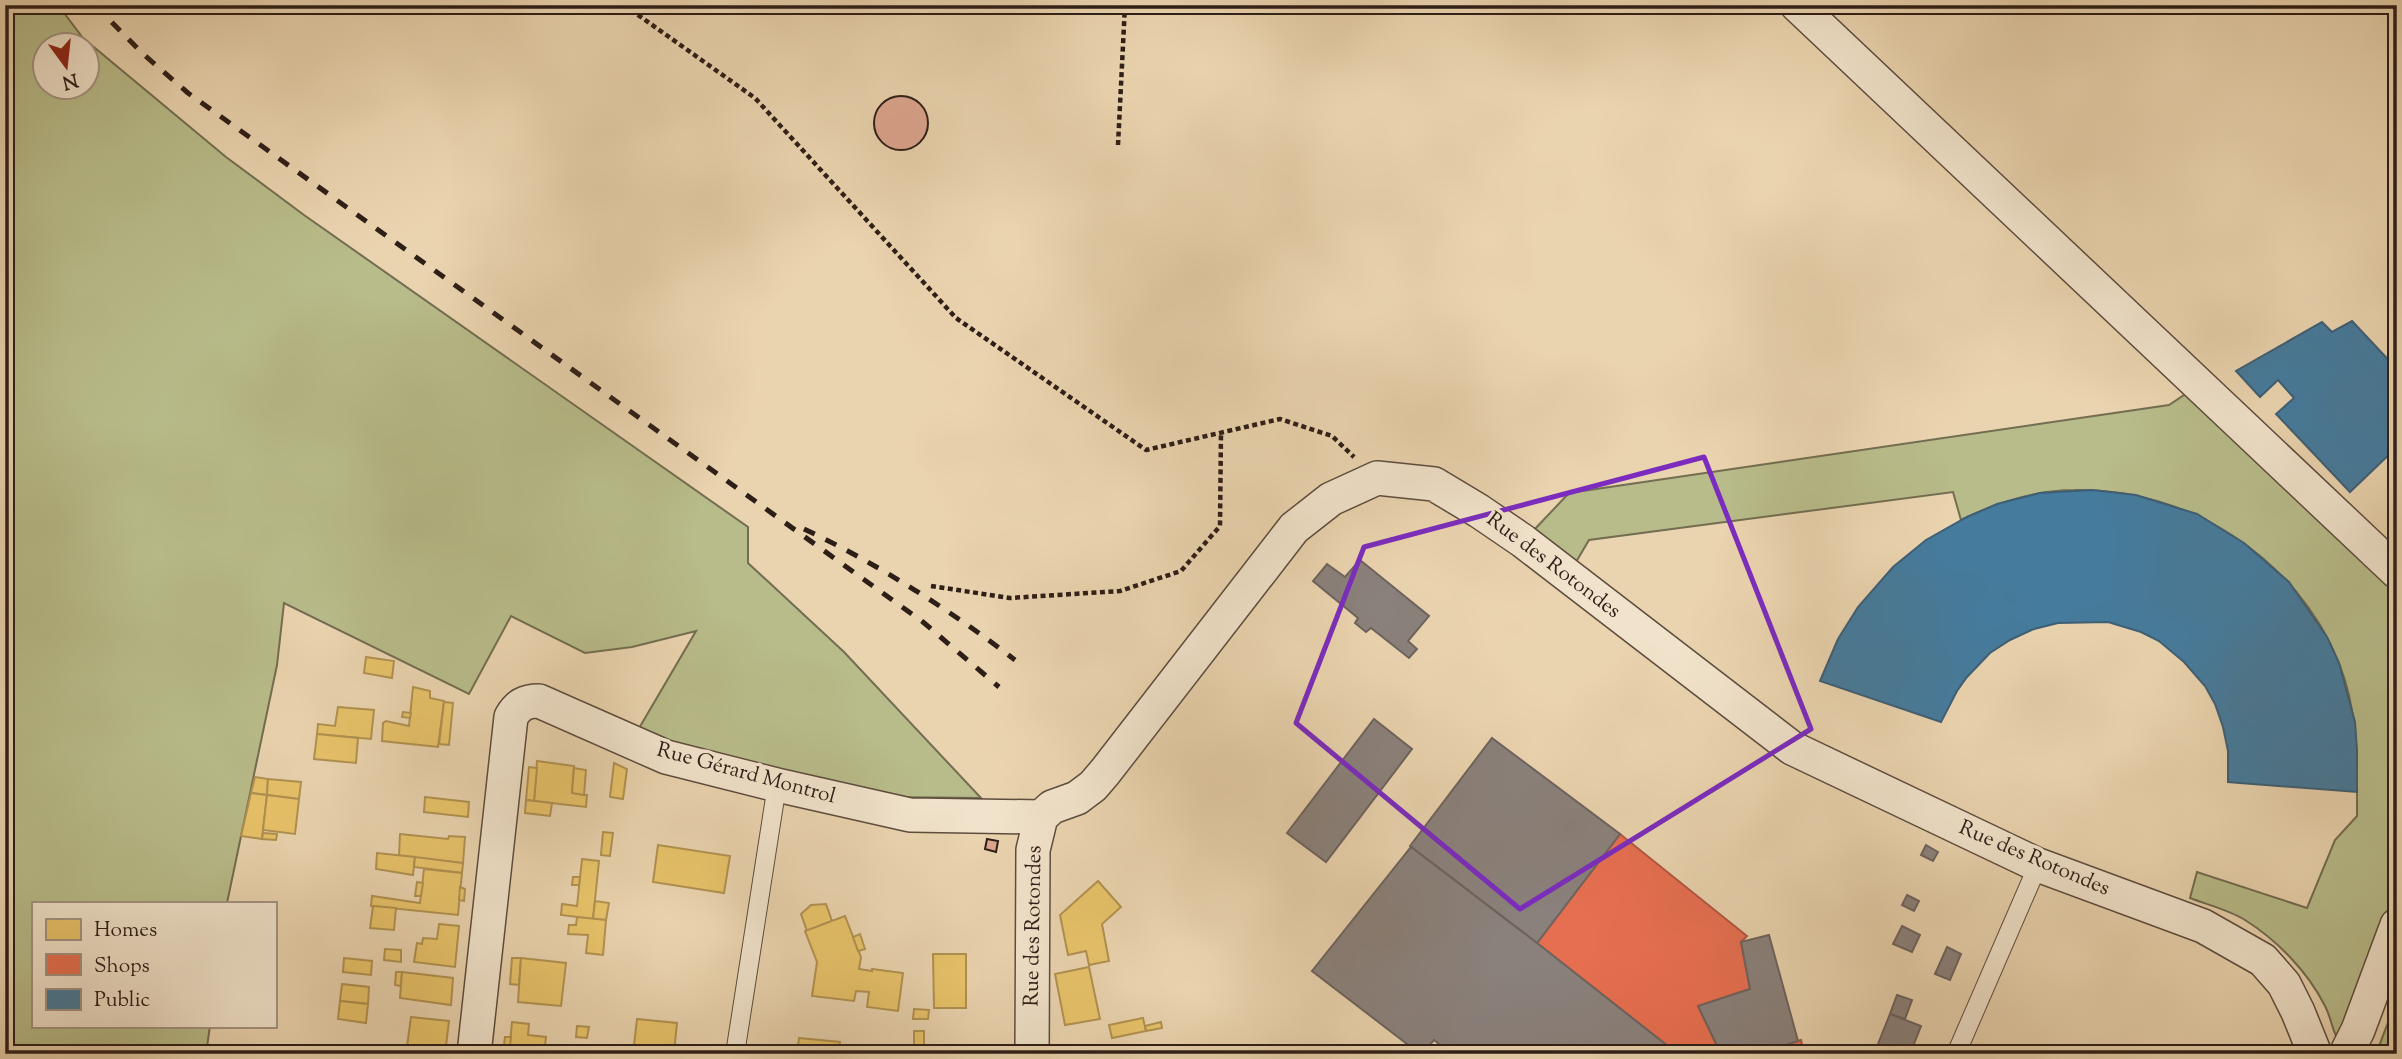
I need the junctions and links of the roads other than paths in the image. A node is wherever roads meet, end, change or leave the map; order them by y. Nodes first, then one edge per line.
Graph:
1 (1797, 5) edge
2 (2397, 572) edge
3 (777, 785) junction
4 (1041, 817) junction
5 (2038, 865) junction
6 (2397, 925) edge
7 (474, 1054) edge
8 (735, 1054) edge
9 (1032, 1054) edge
10 (1956, 1054) edge
11 (2315, 1054) edge
12 (2346, 1054) edge

1 - 2 street
3 - 4 street, Rue Gérard Montrol
3 - 7 street, Rue Gérard Montrol
3 - 8 lane
4 - 5 street, Rue des Rotondes
4 - 9 street, Rue des Rotondes
5 - 10 lane
5 - 11 street, Rue des Rotondes
6 - 12 street

